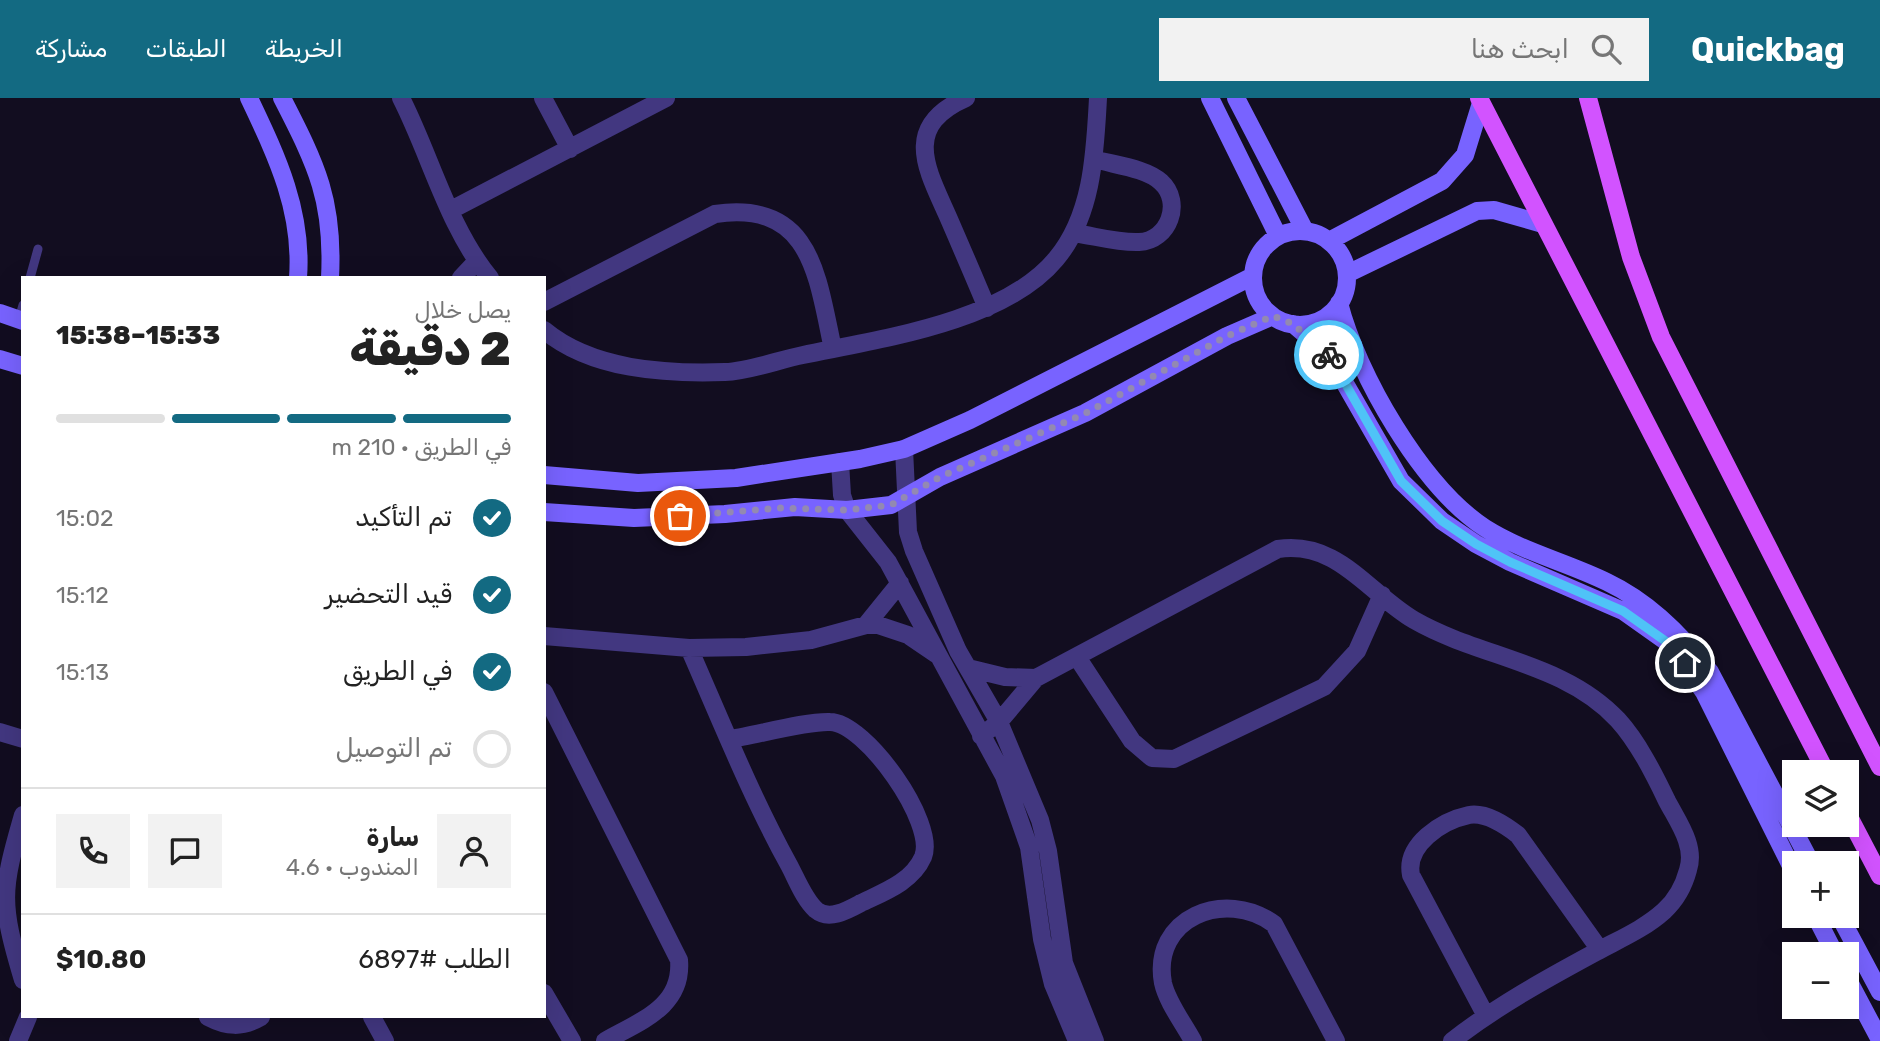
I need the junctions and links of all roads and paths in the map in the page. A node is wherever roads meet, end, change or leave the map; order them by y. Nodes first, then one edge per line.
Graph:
1 (249, 98) edge
2 (282, 98) edge
3 (401, 98) edge
4 (543, 98) edge
5 (666, 98) edge
6 (966, 98) edge
7 (1098, 98) edge
8 (1210, 98) edge
9 (1236, 98) edge
10 (1588, 98) edge
11 (1480, 101) edge
12 (570, 149) junction
13 (1094, 159) junction
14 (451, 210) junction
15 (1543, 224) junction
16 (1305, 231) junction
17 (1074, 233) junction
18 (1278, 236) junction
19 (1329, 241) junction
20 (38, 249) dead end
21 (476, 262) junction
22 (1347, 274) junction
23 (31, 276) edge
24 (298, 276) edge
25 (330, 276) edge
26 (463, 276) edge
27 (487, 276) edge
28 (1253, 276) junction
29 (546, 301) edge
30 (1339, 303) junction
31 (987, 308) junction
32 (0, 313) edge
33 (21, 315) edge
34 (1273, 316) junction
35 (1293, 324) junction
36 (546, 332) edge
37 (833, 349) junction
38 (0, 359) edge
39 (21, 365) edge
40 (904, 449) junction
41 (840, 463) junction
42 (546, 475) edge
43 (906, 498) junction
44 (847, 510) junction
45 (546, 512) edge
46 (914, 551) junction
47 (888, 562) junction
48 (900, 583) junction
49 (1382, 595) junction
50 (866, 625) junction
51 (546, 636) edge
52 (689, 648) junction
53 (958, 651) junction
54 (940, 657) junction
55 (1077, 657) junction
56 (968, 668) junction
57 (1035, 678) junction
58 (546, 696) edge
59 (999, 722) junction
60 (0, 732) edge
61 (981, 736) junction
62 (21, 738) edge
63 (731, 739) junction
64 (1820, 760) edge
65 (1880, 767) edge
66 (21, 822) edge
67 (1859, 836) edge
68 (1784, 851) edge
69 (1805, 851) edge
70 (1880, 876) edge
71 (1846, 928) edge
72 (1600, 950) junction
73 (21, 974) edge
74 (1880, 992) edge
75 (546, 996) edge
76 (1859, 1000) edge
77 (1486, 1016) junction
78 (28, 1018) edge
79 (211, 1018) edge
80 (259, 1018) edge
81 (374, 1018) edge
82 (1880, 1040) edge
83 (18, 1041) edge
84 (385, 1041) edge
85 (572, 1041) edge
86 (605, 1041) edge
87 (1077, 1041) edge
88 (1095, 1041) edge
89 (1193, 1041) edge
90 (1336, 1041) edge
91 (1452, 1041) edge

1 - 24 street
2 - 25 street
3 - 14 street
4 - 12 street
5 - 12 street
6 - 31 street
7 - 13 street
8 - 18 street
9 - 16 street
10 - 65 main road
11 - 15 main road
11 - 19 street
12 - 14 street
13 - 17 street
13 - 17 street
14 - 21 street
15 - 22 street
15 - 64 main road
16 - 18 street
16 - 19 street
17 - 31 street
18 - 28 street
19 - 22 street
20 - 23 lane
21 - 26 street
21 - 27 street
22 - 30 street
28 - 34 street
28 - 40 street
29 - 37 street
30 - 35 street
30 - 69 street
31 - 37 street
32 - 33 street
34 - 35 street
34 - 43 street
35 - 68 street
36 - 37 street
38 - 39 street
40 - 41 street
40 - 43 street
41 - 42 street
41 - 44 street
43 - 44 street
43 - 46 street
44 - 45 street
44 - 47 street
46 - 47 street
46 - 53 street
47 - 48 street
48 - 50 street
48 - 54 street
49 - 55 street
49 - 55 street
49 - 72 street
50 - 52 street
50 - 54 street
51 - 52 street
52 - 63 street
53 - 54 street
53 - 56 street
54 - 61 street
55 - 57 street
56 - 57 street
56 - 59 street
57 - 59 street
58 - 86 street
59 - 61 street
59 - 88 street
60 - 62 street
61 - 87 street
63 - 63 street
66 - 73 street
67 - 70 main road
71 - 74 street
72 - 77 street
72 - 77 street
75 - 85 street
76 - 82 street
77 - 91 street
78 - 83 street
79 - 80 street
81 - 84 street
89 - 90 street

